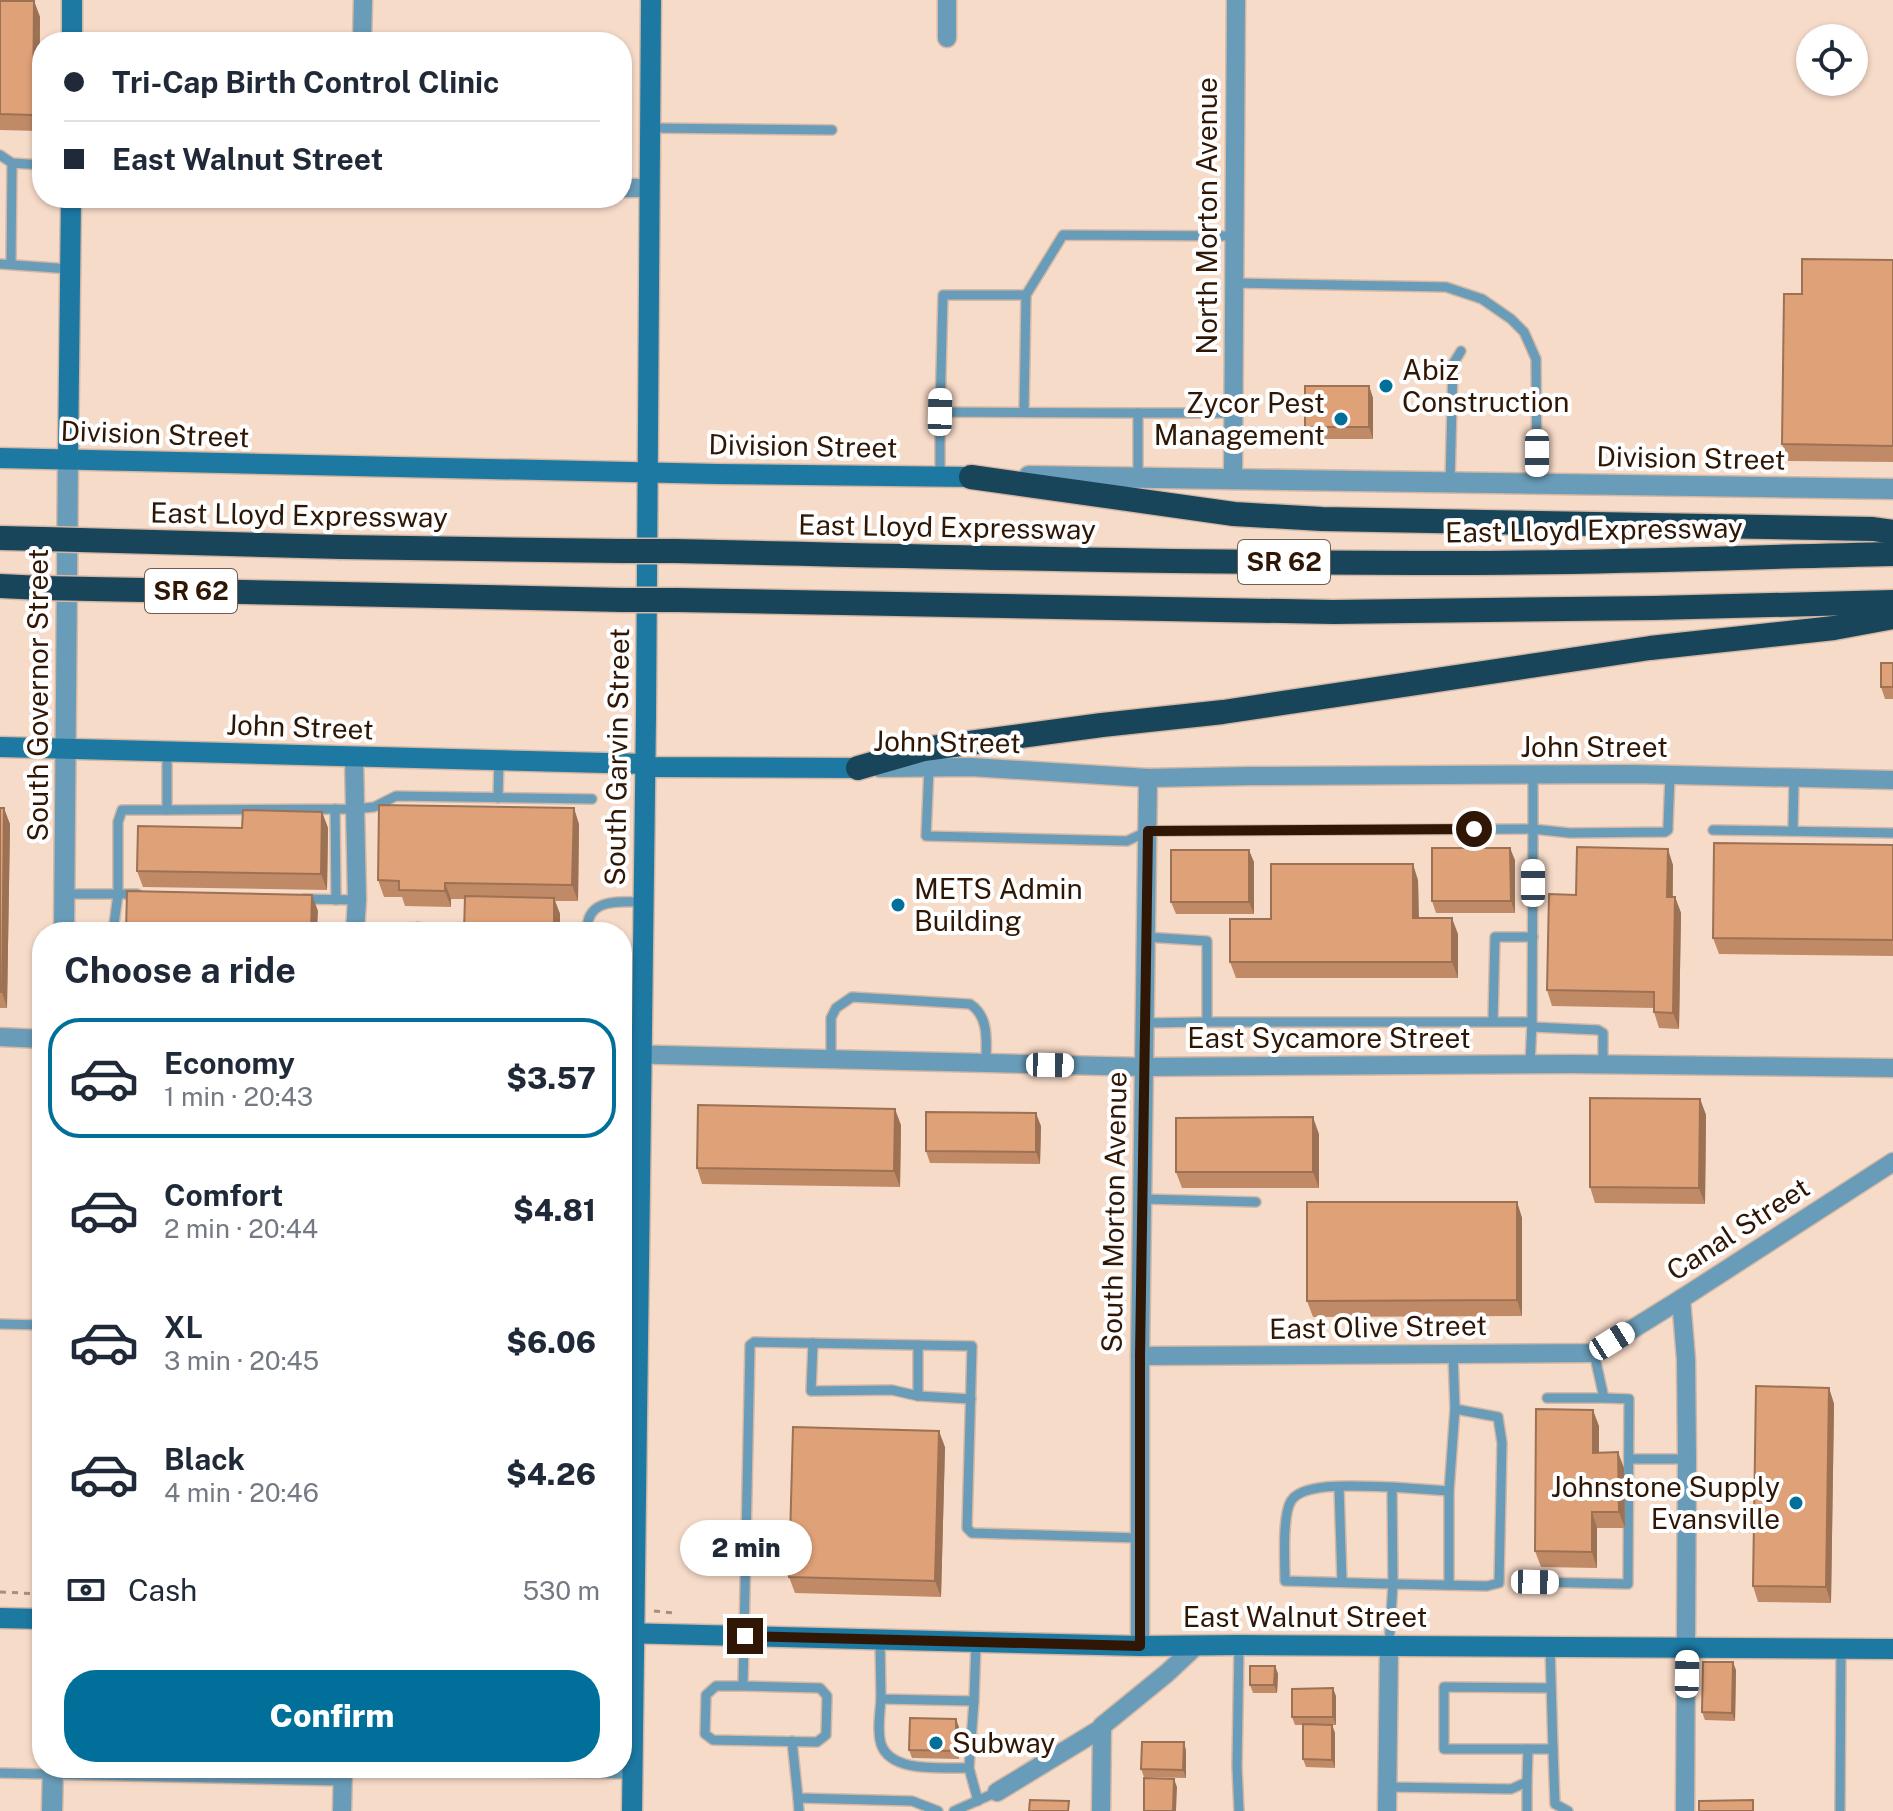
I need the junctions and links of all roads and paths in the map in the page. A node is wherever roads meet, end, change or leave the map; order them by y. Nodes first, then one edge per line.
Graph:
1 (72, 0) edge
2 (363, 0) edge
3 (651, 0) edge
4 (947, 0) edge
5 (1236, 0) edge
6 (72, 32) edge
7 (362, 32) edge
8 (947, 38) dead end
9 (650, 128) junction
10 (832, 130) dead end
11 (0, 155) edge
12 (12, 163) junction
13 (32, 164) edge
14 (632, 188) edge
15 (650, 188) junction
16 (71, 208) edge
17 (1234, 236) junction
18 (6, 264) edge
19 (70, 269) junction
20 (1234, 283) junction
21 (1026, 295) junction
22 (1461, 351) dead end
23 (940, 412) junction
24 (1024, 412) junction
25 (1138, 413) junction
26 (1233, 413) junction
27 (0, 458) edge
28 (68, 459) junction
29 (647, 472) junction
30 (940, 476) junction
31 (971, 477) junction
32 (1138, 478) junction
33 (1233, 480) junction
34 (1450, 483) junction
35 (1537, 484) junction
36 (1893, 489) edge
37 (1893, 532) edge
38 (0, 538) edge
39 (1893, 554) edge
40 (2, 587) edge
41 (1893, 602) edge
42 (1893, 617) edge
43 (0, 747) edge
44 (66, 749) junction
45 (167, 752) junction
46 (354, 757) junction
47 (499, 760) junction
48 (645, 764) junction
49 (929, 766) junction
50 (858, 768) junction
51 (1533, 774) junction
52 (1670, 775) junction
53 (1148, 778) junction
54 (1794, 778) junction
55 (1893, 780) edge
56 (498, 798) junction
57 (592, 799) dead end
58 (335, 809) junction
59 (354, 809) junction
60 (167, 810) junction
61 (1533, 829) junction
62 (1713, 830) dead end
63 (1148, 831) junction
64 (1793, 831) junction
65 (1893, 833) edge
66 (64, 894) junction
67 (118, 894) junction
68 (149, 894) edge
69 (289, 898) edge
70 (336, 900) junction
71 (357, 900) junction
72 (644, 902) junction
73 (64, 922) edge
74 (114, 922) edge
75 (356, 922) edge
76 (588, 922) edge
77 (1146, 937) junction
78 (1533, 937) junction
79 (1493, 1021) junction
80 (1207, 1022) junction
81 (1145, 1023) junction
82 (1532, 1024) junction
83 (0, 1037) edge
84 (32, 1039) edge
85 (632, 1043) edge
86 (632, 1055) edge
87 (831, 1060) junction
88 (986, 1064) junction
89 (1530, 1065) junction
90 (1603, 1065) junction
91 (1144, 1067) junction
92 (1893, 1068) edge
93 (632, 1091) edge
94 (1893, 1162) edge
95 (1143, 1199) junction
96 (1256, 1202) dead end
97 (632, 1287) edge
98 (1681, 1299) junction
99 (0, 1324) edge
100 (32, 1325) edge
101 (813, 1343) junction
102 (918, 1345) junction
103 (1594, 1353) junction
104 (1453, 1354) junction
105 (1140, 1356) junction
106 (918, 1396) junction
107 (1547, 1398) dead end
108 (1604, 1398) junction
109 (971, 1399) junction
110 (1455, 1409) junction
111 (1629, 1459) junction
112 (1687, 1459) junction
113 (1339, 1487) junction
114 (1392, 1487) junction
115 (1449, 1491) junction
116 (1139, 1538) junction
117 (1342, 1582) junction
118 (1535, 1582) dead end
119 (1393, 1584) junction
120 (1449, 1585) junction
121 (0, 1592) edge
122 (32, 1594) edge
123 (0, 1618) edge
124 (32, 1619) edge
125 (632, 1633) edge
126 (745, 1636) junction
127 (880, 1640) junction
128 (976, 1642) junction
129 (1197, 1645) junction
130 (1239, 1645) junction
131 (1389, 1645) junction
132 (1140, 1646) junction
133 (1550, 1646) junction
134 (1687, 1647) junction
135 (1841, 1648) junction
136 (1893, 1649) edge
137 (743, 1686) junction
138 (1551, 1688) junction
139 (881, 1699) junction
140 (974, 1701) junction
141 (1102, 1728) junction
142 (792, 1741) junction
143 (1528, 1749) junction
144 (1553, 1749) junction
145 (969, 1768) junction
146 (32, 1772) edge
147 (0, 1773) edge
148 (632, 1774) edge
149 (53, 1778) edge
150 (343, 1778) edge
151 (1527, 1782) junction
152 (1387, 1787) junction
153 (997, 1792) joint
154 (798, 1798) junction
155 (978, 1801) junction
156 (52, 1811) edge
157 (342, 1811) edge
158 (632, 1811) edge
159 (799, 1811) edge
160 (938, 1811) edge
161 (954, 1811) edge
162 (1101, 1811) edge
163 (1239, 1811) edge
164 (1387, 1811) edge
165 (1527, 1811) edge
166 (1568, 1811) edge
167 (1685, 1811) edge
168 (1840, 1811) edge

1 - 6 main road
2 - 7 street
3 - 9 main road, South Garvin Street
4 - 8 street
5 - 17 street, North Morton Avenue
9 - 10 lane
9 - 15 main road, South Garvin Street
11 - 12 lane
12 - 13 lane
12 - 18 lane
14 - 15 street
15 - 29 main road, South Garvin Street
16 - 19 main road
17 - 20 street, North Morton Avenue
17 - 21 lane
18 - 19 lane
19 - 28 main road
20 - 26 street, North Morton Avenue
20 - 35 lane
21 - 23 lane
21 - 24 lane
22 - 34 lane
23 - 24 lane
23 - 30 lane
24 - 25 lane
25 - 26 lane
25 - 32 lane
26 - 33 street, North Morton Avenue
27 - 28 main road, Division Street
28 - 29 main road, Division Street
28 - 44 street, South Governor Street
29 - 30 main road, Division Street
29 - 48 main road, South Garvin Street
30 - 31 main road, Division Street
31 - 32 street, Division Street
31 - 37 highway
32 - 33 street, Division Street
33 - 34 street, Division Street
34 - 35 street, Division Street
35 - 36 street, Division Street
38 - 39 highway, East Lloyd Expressway / SR 62, bridge
40 - 41 highway, SR 62, bridge
42 - 50 highway
43 - 44 main road, John Street
44 - 45 main road, John Street
44 - 66 street, South Governor Street
45 - 46 main road, John Street
45 - 60 lane
46 - 47 main road, John Street
46 - 59 street
47 - 48 main road, John Street
47 - 56 lane
48 - 50 main road, John Street
48 - 72 main road, South Garvin Street
49 - 50 street, John Street
49 - 53 street, John Street
49 - 63 lane
51 - 52 street, John Street
51 - 53 street, John Street
51 - 61 lane
52 - 54 street, John Street
52 - 61 lane
53 - 63 street, South Morton Avenue
54 - 55 street, John Street
54 - 64 lane
56 - 57 lane
56 - 59 lane
58 - 59 lane
58 - 60 lane
58 - 70 lane
59 - 71 street
60 - 67 lane
61 - 63 lane
61 - 78 lane
62 - 64 lane
63 - 77 street, South Morton Avenue
64 - 65 lane
66 - 67 lane
66 - 73 street, South Governor Street
67 - 68 lane
67 - 74 lane
69 - 70 lane
70 - 71 lane
71 - 75 street
72 - 76 lane
72 - 85 main road, South Garvin Street
77 - 80 lane
77 - 81 street, South Morton Avenue
78 - 79 lane
78 - 82 lane
79 - 80 lane
79 - 82 lane
80 - 81 lane
81 - 91 street, South Morton Avenue
82 - 89 lane
82 - 90 lane
83 - 84 street
86 - 87 street, East Sycamore Street
87 - 88 street, East Sycamore Street
87 - 88 lane
88 - 91 street, East Sycamore Street
89 - 90 street, East Sycamore Street
89 - 91 street, East Sycamore Street
90 - 92 street, East Sycamore Street
91 - 95 street, South Morton Avenue
93 - 97 main road, South Garvin Street
94 - 98 street, Canal Street
95 - 96 lane
95 - 105 street, South Morton Avenue
98 - 103 street, Canal Street
98 - 112 street
99 - 100 lane
101 - 102 lane
101 - 106 lane
101 - 126 lane
102 - 106 lane
102 - 109 lane
103 - 104 street, East Olive Street
103 - 108 lane
104 - 105 street, East Olive Street
104 - 110 lane
105 - 116 street, South Morton Avenue
106 - 109 lane
107 - 108 lane
108 - 111 lane
109 - 116 lane
110 - 115 lane
110 - 120 lane
111 - 112 lane
111 - 118 lane
112 - 134 street
113 - 114 lane
113 - 117 lane
113 - 117 lane
114 - 115 lane
114 - 119 lane
115 - 120 lane
116 - 132 street, South Morton Avenue
117 - 119 lane
119 - 120 lane
119 - 131 lane
121 - 122 path
123 - 124 main road
125 - 126 main road, East Walnut Street
126 - 127 main road, East Walnut Street
126 - 137 lane
127 - 128 main road, East Walnut Street
127 - 139 lane
128 - 132 main road, East Walnut Street
128 - 140 lane
129 - 130 main road, East Walnut Street
129 - 132 main road, East Walnut Street
129 - 141 street
130 - 131 main road, East Walnut Street
130 - 163 lane
131 - 133 main road, East Walnut Street
131 - 152 street
133 - 134 main road, East Walnut Street
133 - 138 lane
134 - 135 main road, East Walnut Street
134 - 167 street
135 - 136 main road, East Walnut Street
135 - 168 lane
137 - 142 lane
137 - 142 lane
138 - 143 lane
138 - 144 lane
139 - 140 lane
139 - 145 lane
140 - 145 lane
141 - 153 street
141 - 162 street
142 - 154 lane
143 - 144 lane
143 - 151 lane
144 - 166 lane
145 - 155 lane
146 - 147 lane
148 - 158 main road, South Garvin Street
149 - 156 street
150 - 157 street
151 - 152 lane
151 - 165 lane
152 - 164 street
153 - 155 lane
154 - 159 lane
154 - 160 lane
155 - 161 lane

